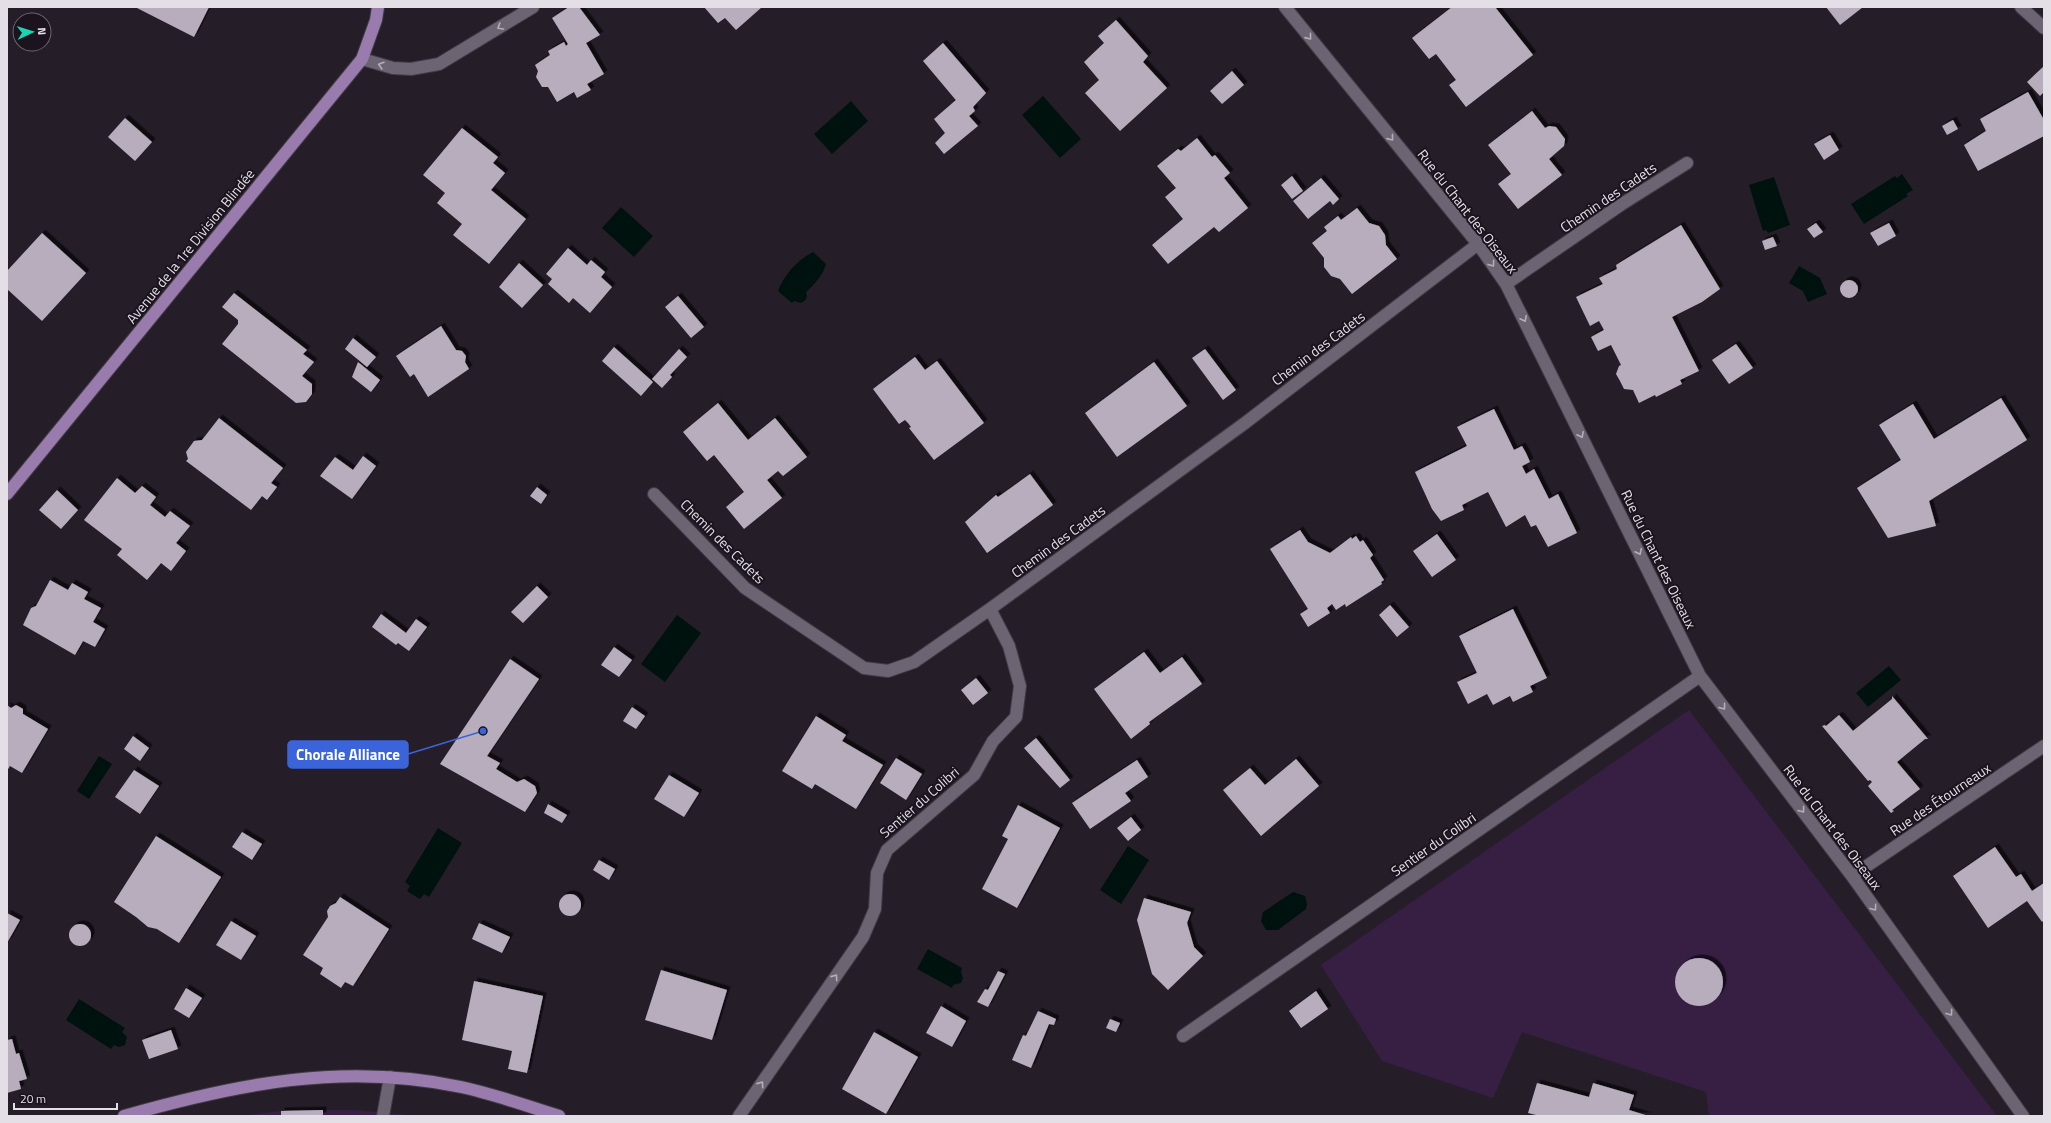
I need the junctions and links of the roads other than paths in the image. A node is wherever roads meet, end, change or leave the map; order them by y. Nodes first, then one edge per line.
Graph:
1 (378, 7) edge
2 (533, 7) edge
3 (1284, 7) edge
4 (2022, 7) edge
5 (2044, 28) edge
6 (362, 59) junction
7 (1687, 163) dead end
8 (1478, 244) junction
9 (1506, 284) junction
10 (7, 494) edge
11 (654, 494) dead end
12 (990, 609) junction
13 (1700, 676) junction
14 (2044, 746) edge
15 (1852, 876) junction
16 (1183, 1036) dead end
17 (390, 1077) junction
18 (124, 1116) edge
19 (383, 1116) edge
20 (559, 1116) edge
21 (739, 1116) edge
22 (2023, 1116) edge

1 - 6 main road, Avenue de la 1re Division Blindée
2 -> 6 street
3 -> 8 street, Rue du Chant des Oiseaux
4 - 5 street
6 - 10 main road, Avenue de la 1re Division Blindée
7 - 9 street, Chemin des Cadets
8 -> 9 street, Rue du Chant des Oiseaux
8 - 12 street, Chemin des Cadets
9 -> 13 street, Rue du Chant des Oiseaux
11 - 12 street, Chemin des Cadets
21 -> 12 street, Sentier du Colibri
13 -> 15 street, Rue du Chant des Oiseaux
13 - 16 street, Sentier du Colibri
14 - 15 street, Rue des Étourneaux
15 -> 22 street, Rue du Chant des Oiseaux
17 - 18 main road
17 - 19 street
17 - 20 main road

